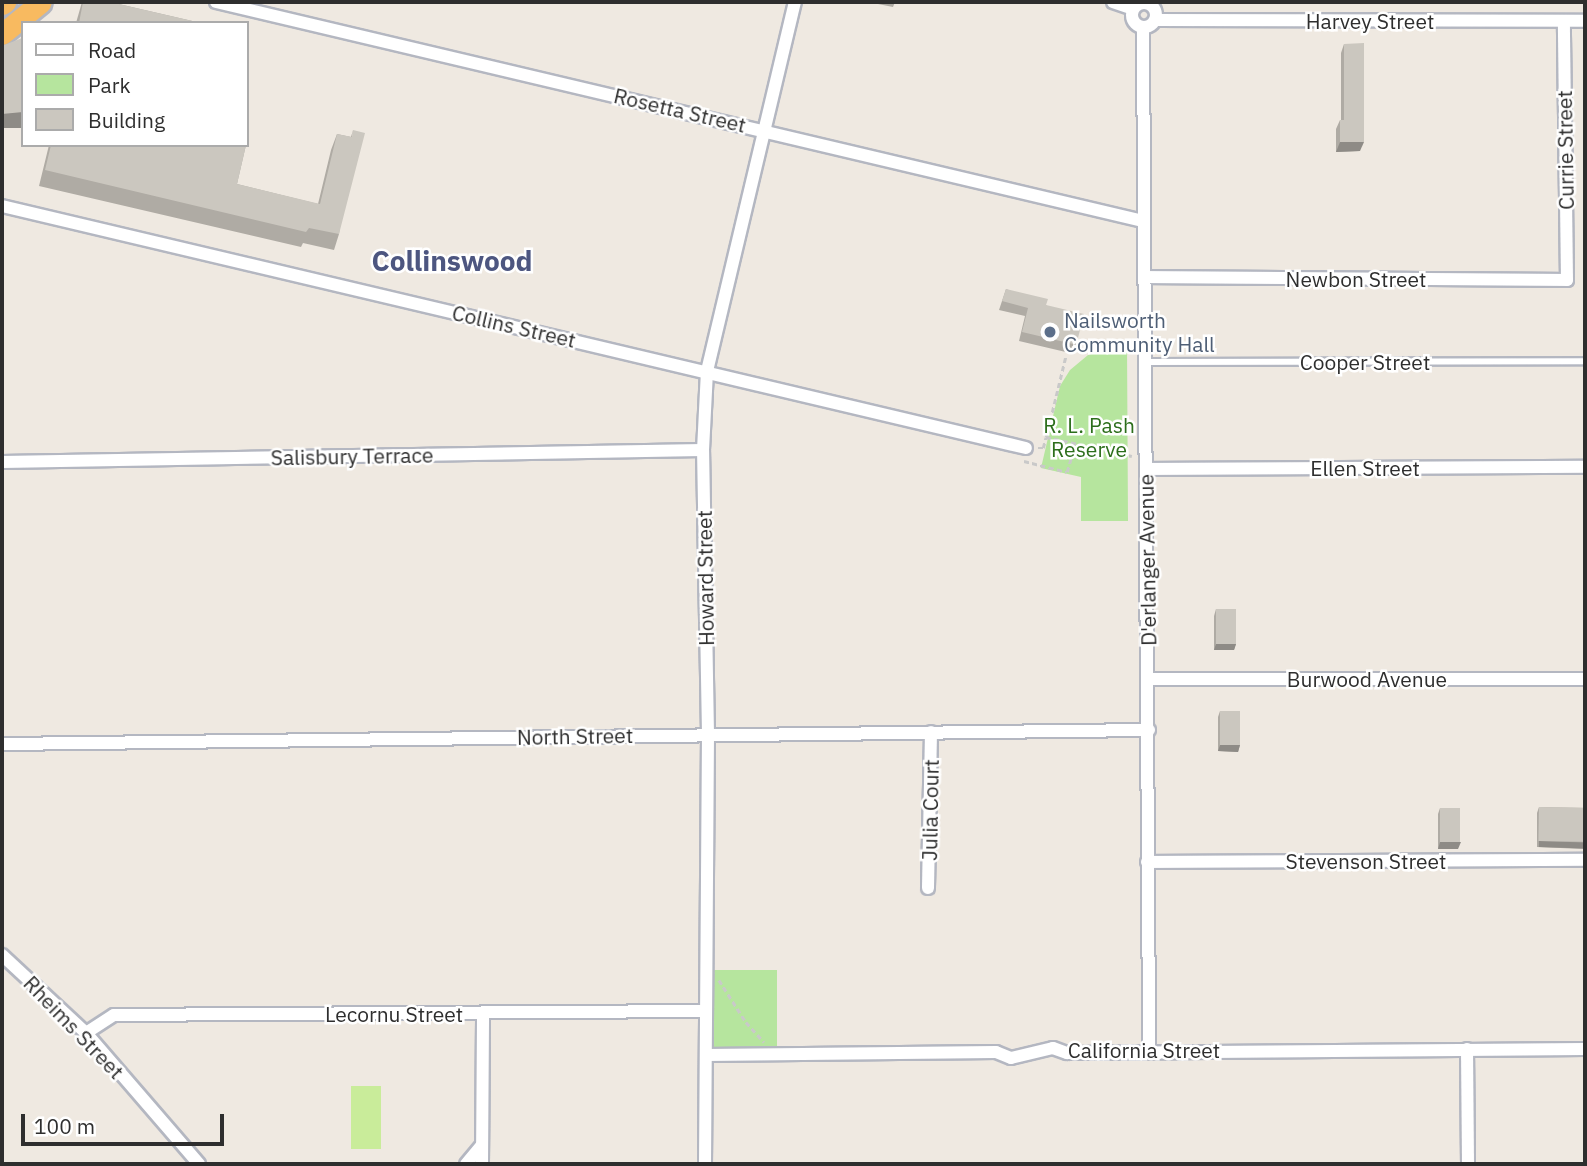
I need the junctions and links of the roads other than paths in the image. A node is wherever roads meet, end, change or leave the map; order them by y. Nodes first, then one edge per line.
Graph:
1 (41, 2) edge
2 (216, 2) edge
3 (795, 2) edge
4 (1112, 2) edge
5 (1141, 4) edge
6 (1156, 20) junction
7 (1564, 21) junction
8 (1585, 21) edge
9 (1143, 28) junction
10 (2, 34) edge
11 (765, 131) junction
12 (2, 206) edge
13 (1143, 221) junction
14 (1145, 278) junction
15 (1567, 280) joint
16 (1585, 361) edge
17 (1145, 362) junction
18 (707, 371) junction
19 (1026, 448) road end
20 (703, 450) junction
21 (2, 462) edge
22 (1585, 467) edge
23 (1146, 469) junction
24 (1149, 679) junction
25 (1585, 679) edge
26 (1149, 730) junction
27 (931, 732) junction
28 (708, 734) junction
29 (2, 744) edge
30 (1585, 860) edge
31 (1147, 862) junction
32 (928, 888) dead end
33 (2, 955) edge
34 (706, 1011) junction
35 (483, 1013) junction
36 (86, 1033) junction
37 (1467, 1049) junction
38 (1585, 1049) edge
39 (1149, 1050) junction
40 (706, 1055) junction
41 (482, 1145) junction
42 (196, 1163) edge
43 (466, 1164) edge
44 (482, 1164) edge
45 (705, 1164) edge
46 (1468, 1164) edge

1 - 10 highway
2 - 11 street, Rosetta Street
3 - 11 street, Howard Street
4 - 5 street
5 - 6 street
5 - 9 street
6 - 7 street, Harvey Street
6 - 9 street
7 - 8 street, Harvey Street
7 - 15 street, Currie Street
9 - 13 street, D'erlanger Avenue
11 - 13 street, Rosetta Street
11 - 18 street, Howard Street
12 - 18 street, Collins Street
13 - 14 street, D'erlanger Avenue
14 - 15 street, Newbon Street
14 - 17 street, D'erlanger Avenue
16 - 17 lane, Cooper Street
17 - 23 street, D'erlanger Avenue
18 - 19 street, Collins Street
18 - 20 street, Howard Street
20 - 21 street, Salisbury Terrace
20 - 28 street, Howard Street
22 - 23 street, Ellen Street
23 - 24 street, D'erlanger Avenue
24 - 25 street, Burwood Avenue
24 - 26 street, D'erlanger Avenue
26 - 27 street, North Street
26 - 31 street, D'erlanger Avenue
27 - 28 street, North Street
27 - 32 street, Julia Court
28 - 29 street, North Street
28 - 34 street, Howard Street
30 - 31 street, Stevenson Street
31 - 39 street, D'erlanger Avenue
33 - 36 street, Rheims Street
34 - 35 street, Lecornu Street
34 - 40 street, Howard Street
35 - 36 street, Lecornu Street
35 - 41 street
36 - 42 street, Rheims Street
37 - 38 street, California Street
37 - 39 street, California Street
37 - 46 street
39 - 40 street, California Street
40 - 45 street, Howard Street
41 - 43 street
41 - 44 street

